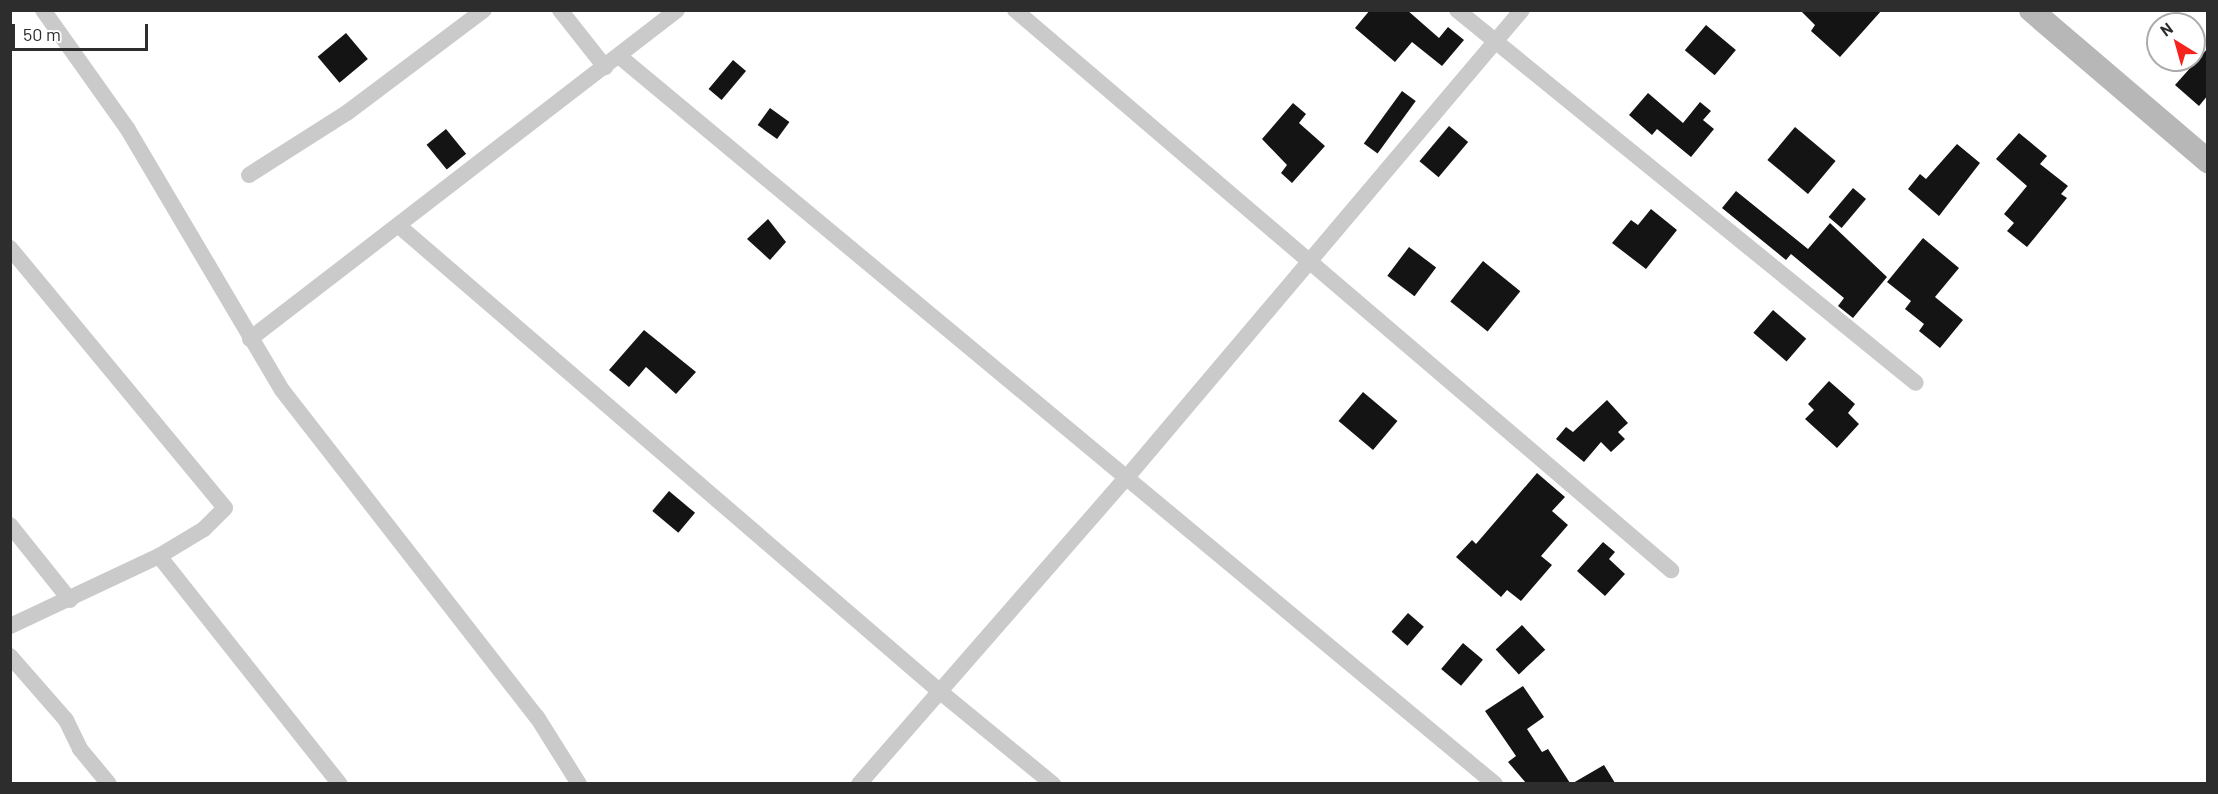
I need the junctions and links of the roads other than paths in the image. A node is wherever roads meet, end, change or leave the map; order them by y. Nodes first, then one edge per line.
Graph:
1 (43, 10) edge
2 (484, 10) edge
3 (561, 10) edge
4 (677, 10) edge
5 (1015, 10) edge
6 (1457, 10) edge
7 (1522, 10) edge
8 (2031, 10) edge
9 (1494, 41) junction
10 (619, 56) junction
11 (605, 66) junction
12 (2208, 161) edge
13 (249, 175) dead end
14 (399, 226) junction
15 (10, 248) edge
16 (1310, 263) junction
17 (250, 339) junction
18 (1916, 383) dead end
19 (1128, 476) junction
20 (10, 525) edge
21 (159, 555) junction
22 (1671, 570) dead end
23 (70, 600) junction
24 (10, 627) edge
25 (10, 656) edge
26 (938, 690) junction
27 (1486, 781) edge
28 (110, 783) edge
29 (340, 783) edge
30 (579, 783) edge
31 (859, 783) edge
32 (1053, 783) edge

1 - 17 street
2 - 13 street
3 - 11 street
4 - 10 street
5 - 16 street
6 - 9 street
7 - 9 street
8 - 12 main road
9 - 16 street
9 - 18 street
10 - 11 street
10 - 19 street
11 - 14 street
14 - 17 street
14 - 26 street
15 - 21 street
16 - 19 street
16 - 22 street
17 - 30 street
19 - 26 street
19 - 27 street
20 - 23 street
21 - 23 street
21 - 29 street
23 - 24 street
25 - 28 street
26 - 31 street
26 - 32 street

